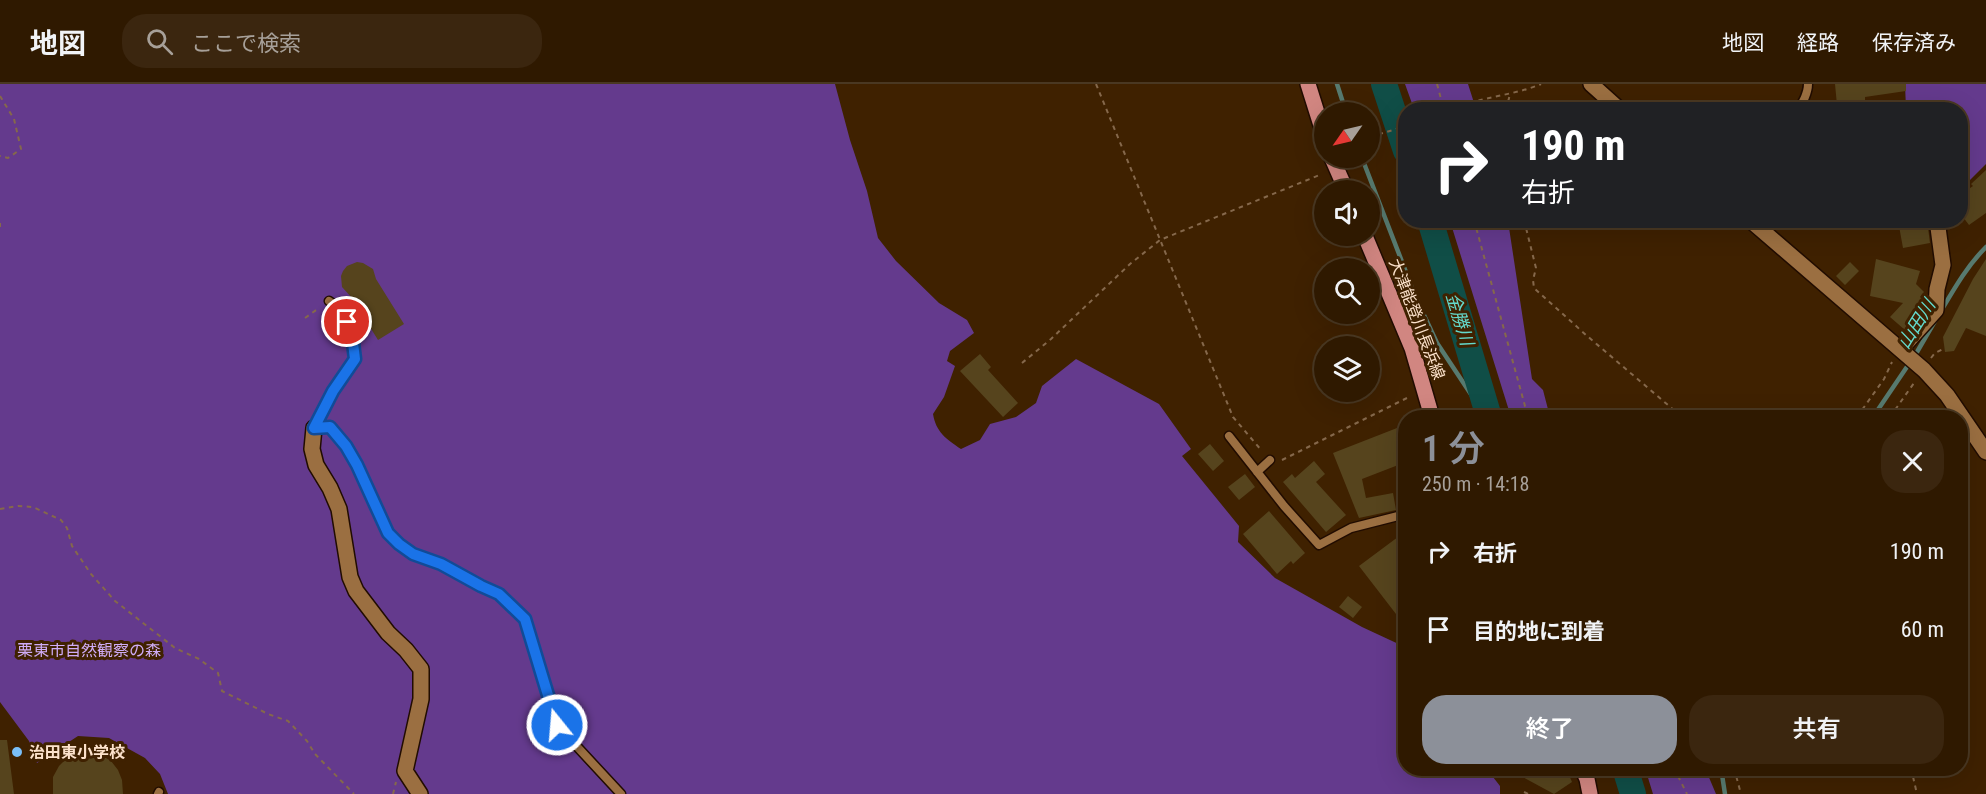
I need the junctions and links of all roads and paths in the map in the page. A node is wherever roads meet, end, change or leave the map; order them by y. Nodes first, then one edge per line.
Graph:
1 (1096, 84) edge
2 (1308, 84) edge
3 (1437, 84) edge
4 (1541, 84) edge
5 (1590, 84) edge
6 (1808, 84) edge
7 (1510, 94) junction
8 (0, 96) edge
9 (1442, 102) edge
10 (1473, 102) edge
11 (1508, 102) edge
12 (1611, 102) edge
13 (1802, 102) edge
14 (1314, 103) edge
15 (1398, 128) edge
16 (1380, 134) edge
17 (0, 156) edge
18 (1323, 168) edge
19 (1476, 228) edge
20 (1526, 228) edge
21 (1759, 228) edge
22 (1938, 228) edge
23 (1160, 240) junction
24 (1369, 246) edge
25 (329, 302) joint
26 (305, 318) dead end
27 (1903, 351) junction
28 (1022, 363) dead end
29 (1922, 368) junction
30 (1424, 390) junction
31 (1430, 410) edge
32 (1526, 410) edge
33 (1674, 410) edge
34 (1862, 410) edge
35 (1895, 410) edge
36 (1957, 410) edge
37 (1968, 426) edge
38 (314, 428) junction
39 (1229, 436) dead end
40 (1986, 452) edge
41 (1270, 460) junction
42 (1257, 472) junction
43 (0, 509) edge
44 (1398, 516) edge
45 (1586, 776) edge
46 (1678, 776) edge
47 (1736, 776) edge
48 (1913, 776) edge
49 (1524, 792) dead end
50 (354, 794) edge
51 (420, 794) edge
52 (621, 794) edge
53 (1528, 794) edge
54 (1590, 794) edge
55 (1687, 794) edge
56 (1741, 794) edge
57 (1917, 794) edge

1 - 23 path
2 - 14 main road
3 - 9 path
4 - 7 path
5 - 12 street
6 - 13 lane
7 - 10 path
7 - 11 path
8 - 17 path
15 - 16 path
18 - 23 path
19 - 32 path
20 - 33 path
21 - 27 street
22 - 27 street
23 - 28 path
23 - 41 path
24 - 30 main road, 大津能登川長浜線
25 - 26 path
25 - 38 lane
27 - 29 street
27 - 34 path
29 - 35 path
29 - 36 street
30 - 31 main road, 大津能登川長浜線
30 - 41 path
37 - 40 street
38 - 51 street
38 - 52 lane
39 - 42 lane
41 - 42 lane
42 - 44 lane
43 - 50 path
45 - 54 main road
46 - 55 path
47 - 56 path
48 - 57 path
49 - 53 path

